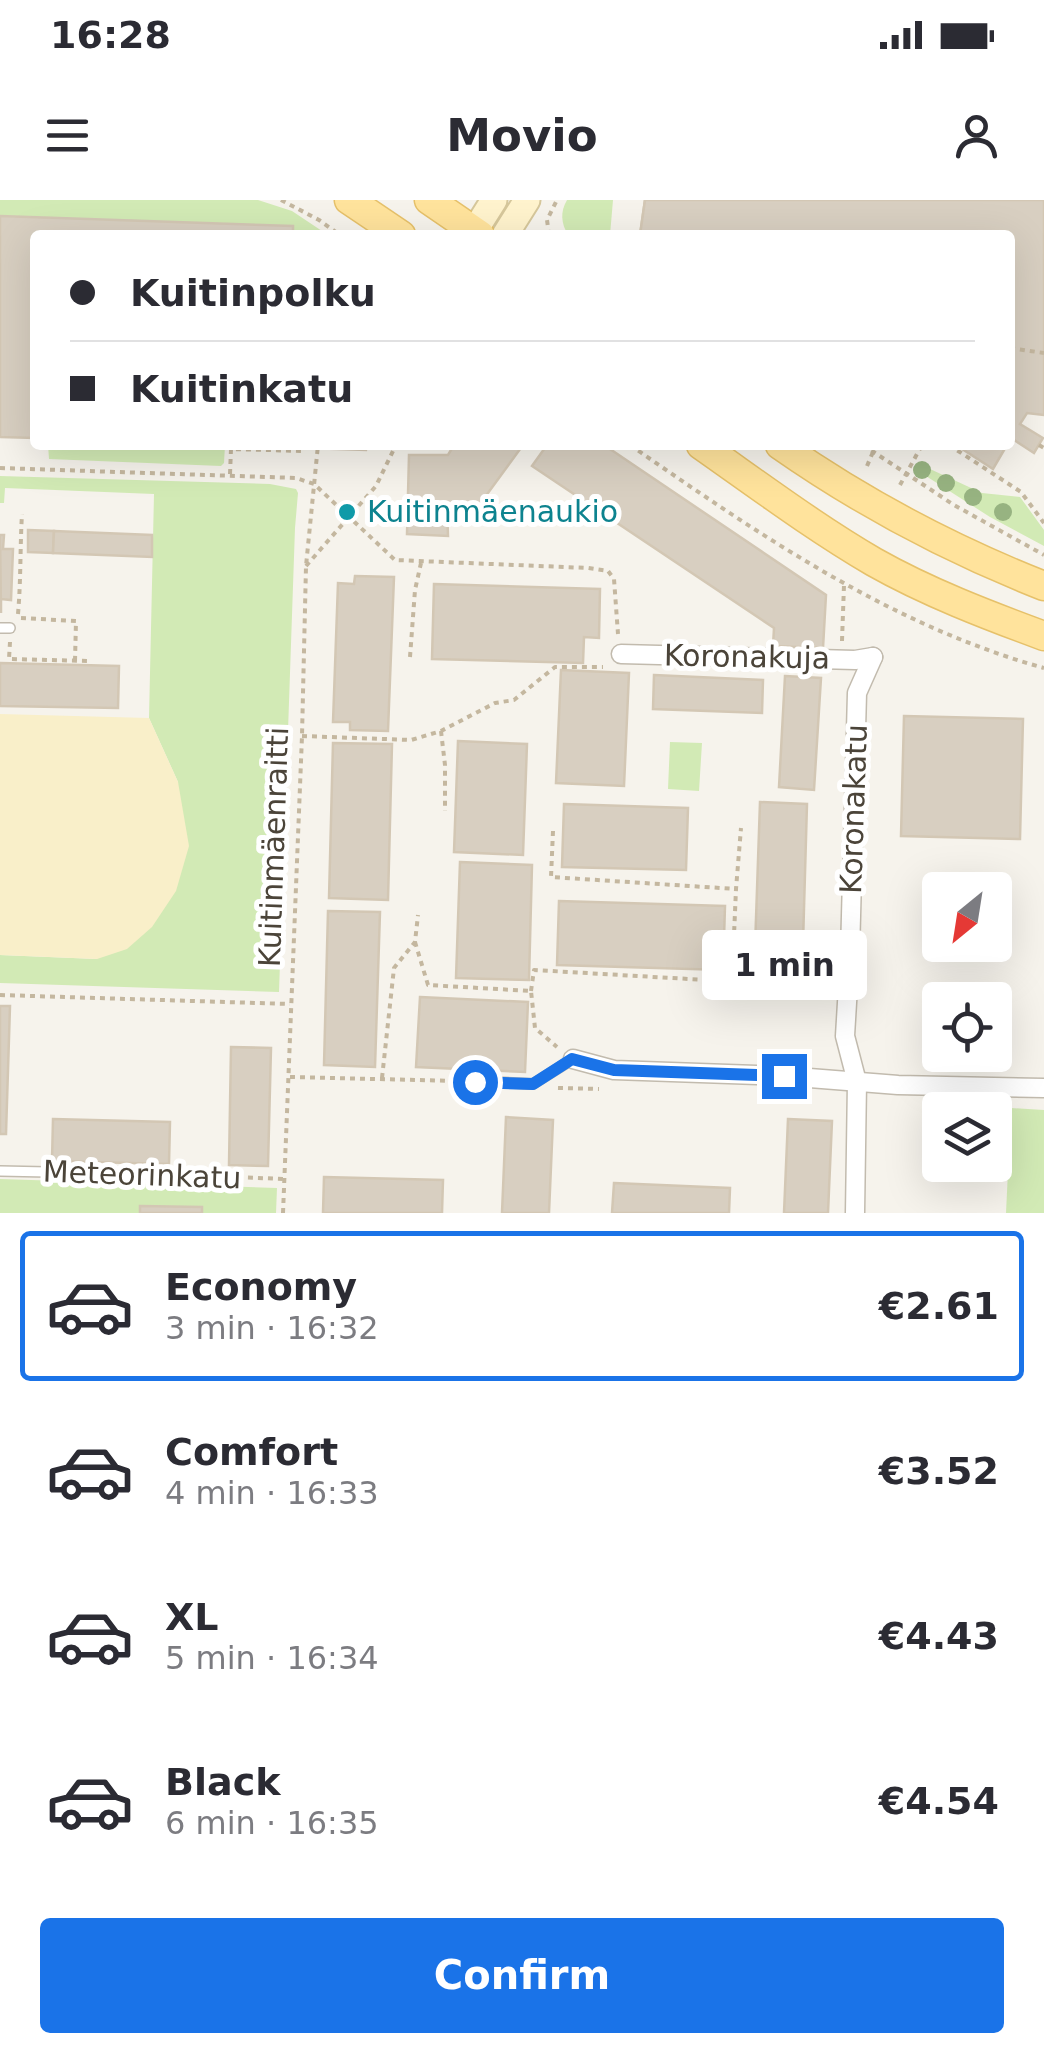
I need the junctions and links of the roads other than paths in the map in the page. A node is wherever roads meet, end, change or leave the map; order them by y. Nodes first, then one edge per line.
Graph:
1 (349, 200) edge
2 (429, 200) edge
3 (494, 200) edge
4 (527, 200) edge
5 (394, 230) edge
6 (470, 230) edge
7 (477, 230) edge
8 (508, 230) edge
9 (708, 450) edge
10 (787, 450) edge
11 (1044, 586) edge
12 (1044, 636) edge
13 (620, 654) road end
14 (873, 657) joint
15 (572, 1059) joint
16 (475, 1082) road end
17 (858, 1082) junction
18 (1044, 1088) edge
19 (0, 1172) edge
20 (191, 1175) road end
21 (855, 1213) edge

1 - 5 main road
2 - 6 main road
3 - 7 street
4 - 8 street
9 - 12 main road
10 - 11 main road
13 - 14 street, Koronakuja
14 - 17 street, Koronakatu
15 - 16 lane
15 - 17 street
17 - 18 street
17 - 21 street, Koronakatu
19 - 20 lane, Meteorinkatu

